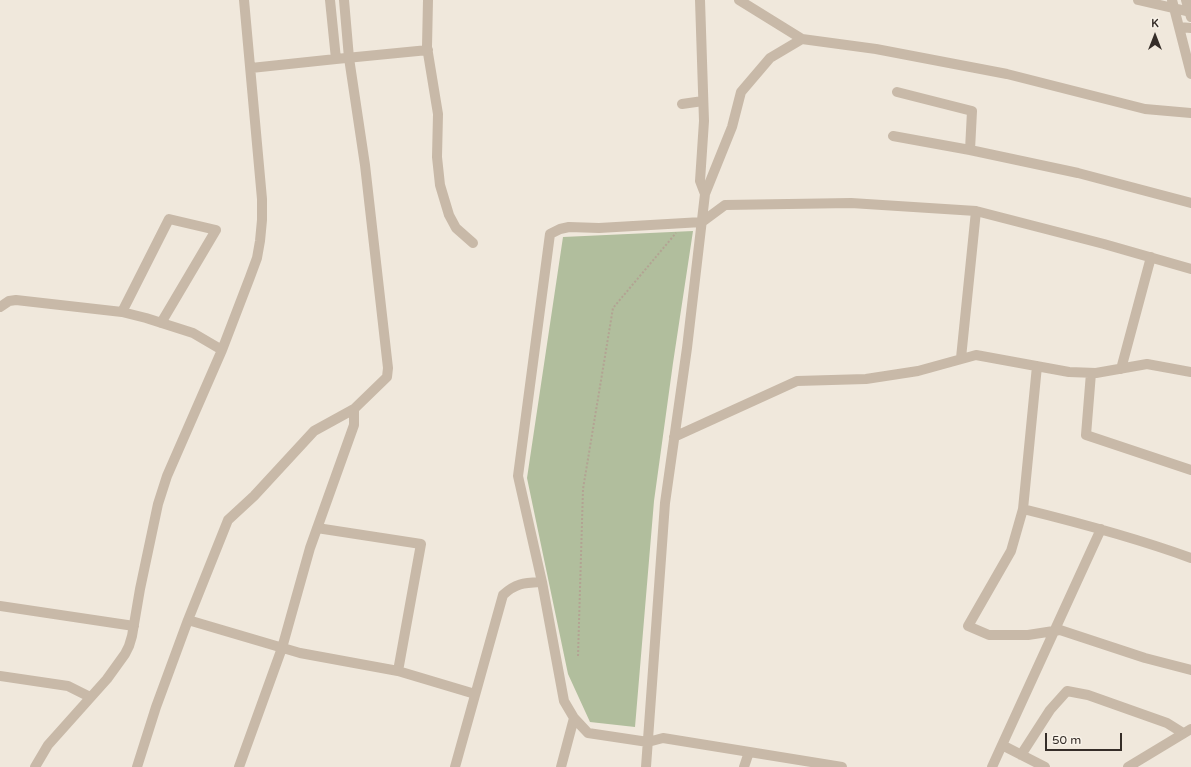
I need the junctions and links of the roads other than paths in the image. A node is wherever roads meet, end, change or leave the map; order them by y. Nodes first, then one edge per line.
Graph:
1 (244, 0) edge
2 (330, 0) edge
3 (344, 0) edge
4 (428, 0) edge
5 (700, 0) edge
6 (739, 0) edge
7 (1138, 0) edge
8 (1186, 0) edge
9 (1173, 4) edge
10 (1190, 15) edge
11 (1179, 27) junction
12 (1191, 28) edge
13 (802, 38) junction
14 (428, 50) junction
15 (349, 58) junction
16 (336, 59) junction
17 (251, 68) junction
18 (1191, 74) edge
19 (897, 92) dead end
20 (703, 101) junction
21 (682, 104) dead end
22 (1191, 113) edge
23 (893, 136) dead end
24 (970, 150) junction
25 (705, 194) junction
26 (1191, 203) edge
27 (976, 211) junction
28 (702, 222) junction
29 (473, 243) dead end
30 (1151, 257) junction
31 (1191, 269) edge
32 (0, 307) edge
33 (122, 312) junction
34 (161, 323) junction
35 (222, 350) junction
36 (961, 358) junction
37 (1037, 366) junction
38 (1122, 369) junction
39 (1191, 372) edge
40 (1091, 373) junction
41 (354, 409) junction
42 (674, 437) junction
43 (1191, 470) edge
44 (1023, 509) junction
45 (317, 528) junction
46 (1102, 529) junction
47 (1191, 558) edge
48 (542, 582) junction
49 (0, 606) edge
50 (188, 620) junction
51 (134, 626) junction
52 (1055, 631) junction
53 (282, 648) junction
54 (1191, 670) edge
55 (398, 671) junction
56 (0, 676) edge
57 (476, 694) junction
58 (90, 698) junction
59 (574, 718) junction
60 (1187, 731) edge
61 (648, 742) junction
62 (1002, 745) junction
63 (749, 752) junction
64 (1021, 755) junction
65 (35, 767) edge
66 (137, 767) edge
67 (239, 767) edge
68 (455, 767) edge
69 (561, 767) edge
70 (646, 767) edge
71 (747, 767) edge
72 (842, 767) edge
73 (992, 767) edge
74 (1045, 767) edge
75 (1128, 767) edge

1 - 17 street
2 - 16 street
3 - 15 street
4 - 14 street
5 - 20 street
6 - 13 street
7 - 9 street
8 - 10 street
9 - 10 street
9 - 11 street
11 - 12 street
11 - 18 street
13 - 22 street
13 - 25 street
14 - 15 street
14 - 29 street
15 - 16 street
15 - 41 street
16 - 17 street
17 - 35 street
19 - 24 street
20 - 21 street
20 - 25 street
23 - 24 street
24 - 26 street
25 - 28 street
27 - 28 street
27 - 30 street
27 - 36 street
28 - 42 street
28 - 48 street
30 - 31 street
30 - 38 street
32 - 33 street
33 - 34 street
33 - 34 street
34 - 35 street
35 - 51 street
36 - 37 street
36 - 42 street
37 - 40 street
37 - 44 street
38 - 39 street
38 - 40 street
40 - 43 street
41 - 45 street
41 - 50 street
42 - 61 street
44 - 46 street
44 - 52 street
45 - 53 street
45 - 55 street
46 - 47 street
46 - 52 street
48 - 57 street
48 - 59 street
49 - 51 street
50 - 53 street
50 - 66 street
51 - 58 street
52 - 54 street
52 - 62 street
53 - 55 street
53 - 67 street
55 - 57 street
56 - 58 street
57 - 68 street
58 - 65 street
59 - 61 street
59 - 69 street
60 - 64 street
60 - 75 street
61 - 63 street
61 - 70 street
62 - 64 street
62 - 73 street
63 - 71 street
63 - 72 street
64 - 74 street

